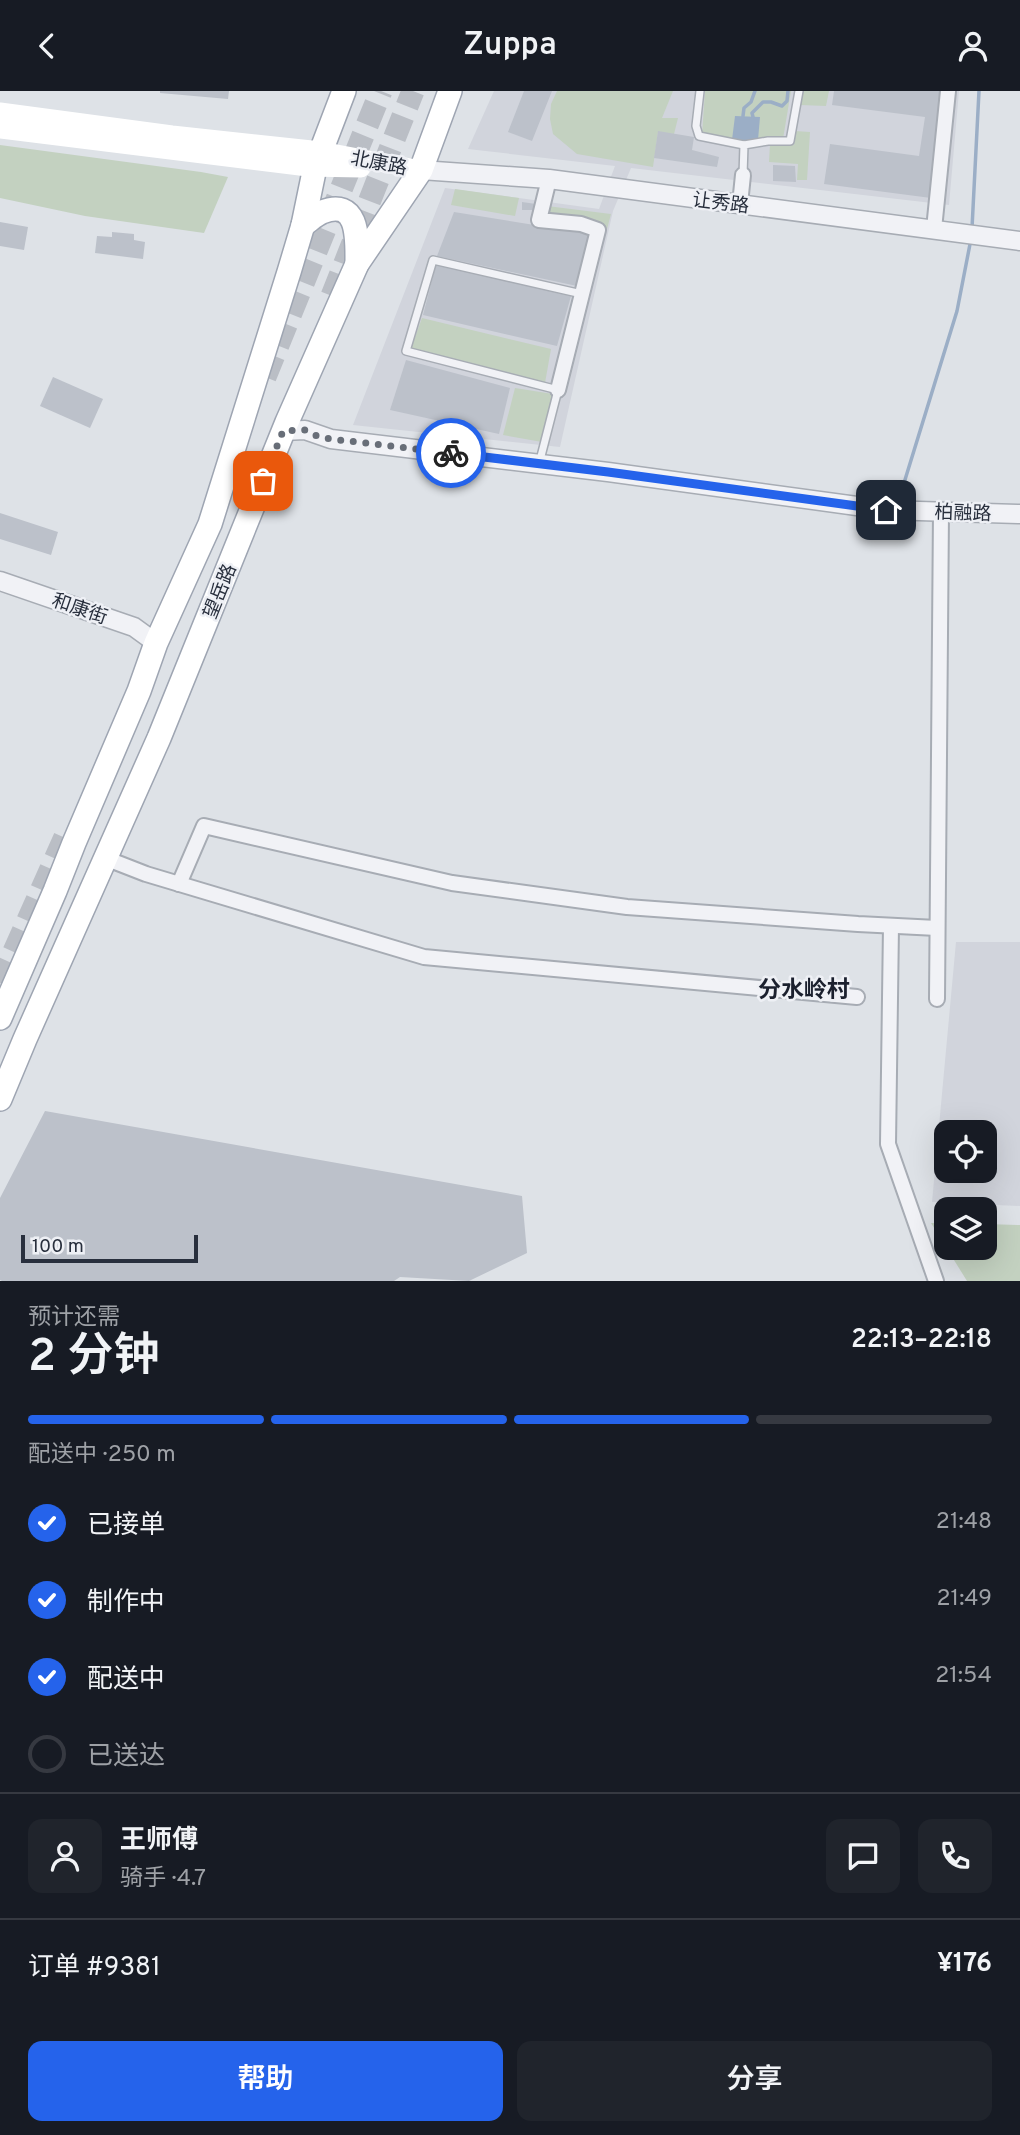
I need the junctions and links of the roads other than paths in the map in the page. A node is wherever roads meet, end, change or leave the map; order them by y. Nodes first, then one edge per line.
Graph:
1 (344, 91) edge
2 (450, 91) edge
3 (700, 91) edge
4 (799, 91) edge
5 (948, 91) edge
6 (0, 112) edge
7 (0, 129) edge
8 (744, 145) junction
9 (318, 159) junction
10 (421, 170) junction
11 (743, 175) joint
12 (549, 179) junction
13 (740, 204) junction
14 (303, 225) junction
15 (934, 229) junction
16 (1020, 241) edge
17 (357, 264) junction
18 (583, 294) junction
19 (558, 390) junction
20 (283, 431) junction
21 (539, 464) junction
22 (941, 512) junction
23 (1020, 514) edge
24 (0, 581) edge
25 (156, 643) junction
26 (106, 858) junction
27 (179, 884) junction
28 (891, 926) junction
29 (937, 928) junction
30 (857, 997) dead end
31 (937, 999) dead end
32 (0, 1018) edge
33 (6, 1068) edge
34 (0, 1097) edge
35 (936, 1281) edge

1 - 9 main road, 望岳路
2 - 10 main road, 望岳路
3 - 8 lane
4 - 8 lane
5 - 15 street
6 - 9 main road, 北康路
7 - 9 main road, 北康路
8 - 11 lane
9 - 10 main road, 北康路
9 - 14 main road, 望岳路
10 - 12 street, 让秀路
10 - 17 main road, 望岳路
11 - 13 street
12 - 13 street, 让秀路
12 - 18 street
13 - 15 street, 让秀路
14 - 17 main road
14 - 25 main road, 望岳路
15 - 16 street, 让秀路
17 - 20 main road, 望岳路
18 - 19 street
18 - 19 lane
19 - 21 lane
20 - 21 street, 柏融路
20 - 26 main road, 望岳路
21 - 22 street, 柏融路
22 - 23 street, 柏融路
22 - 29 street
24 - 25 street, 和康街
25 - 32 main road, 望岳路
26 - 27 street
26 - 33 main road, 望岳路
27 - 28 street
27 - 30 street
28 - 29 street
28 - 35 street
29 - 31 street
33 - 34 main road, 望岳路

